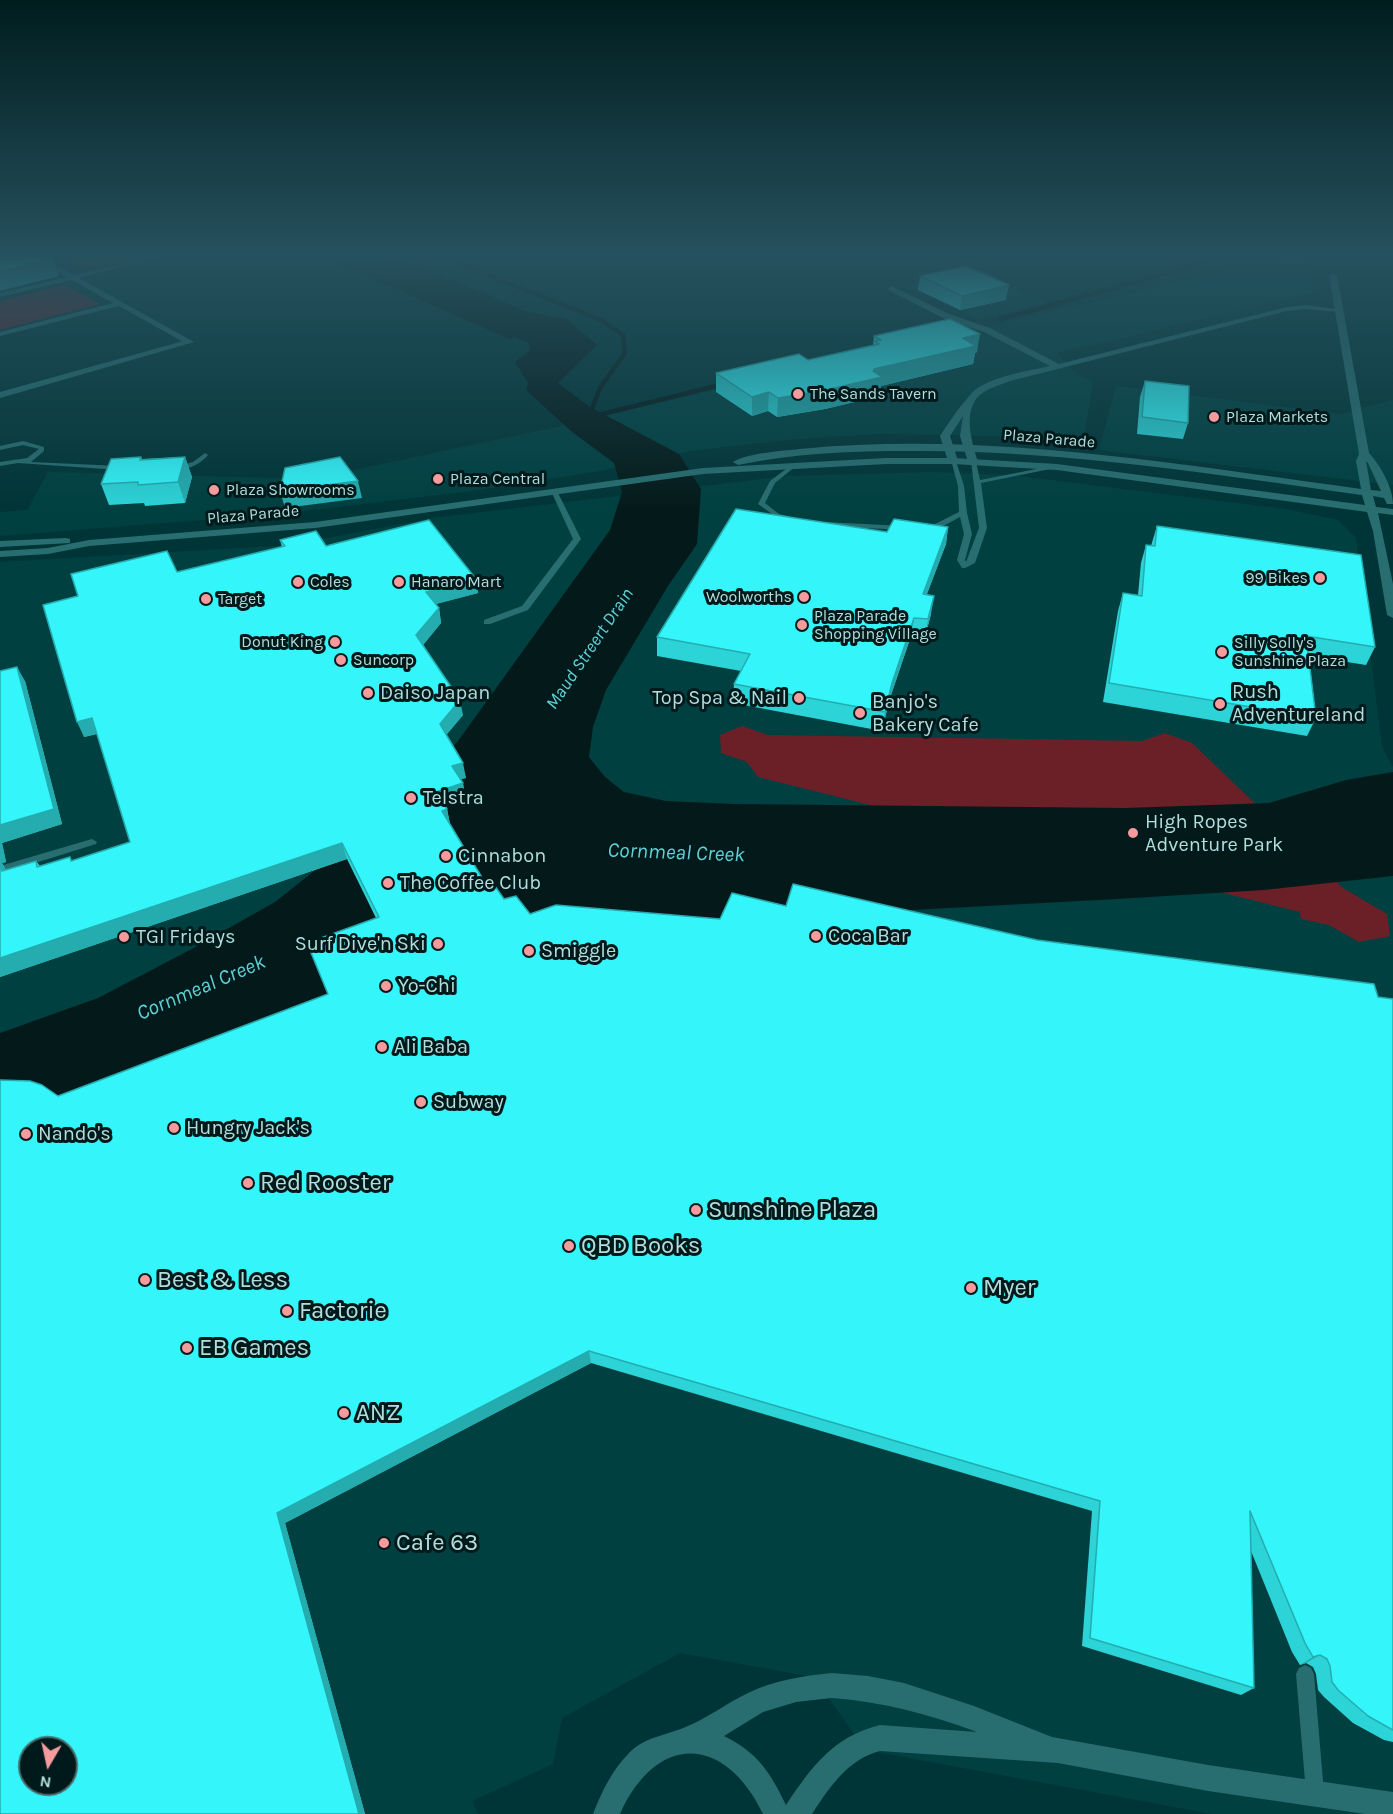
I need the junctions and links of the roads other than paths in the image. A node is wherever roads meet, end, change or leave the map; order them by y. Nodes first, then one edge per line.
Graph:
1 (165, 341) edge
2 (188, 341) edge
3 (1008, 341) edge
4 (1163, 341) edge
5 (1344, 341) edge
6 (1059, 367) junction
7 (0, 388) edge
8 (0, 395) edge
9 (968, 406) junction
10 (0, 448) edge
11 (951, 448) junction
12 (970, 448) junction
13 (1364, 454) junction
14 (205, 455) dead end
15 (953, 461) junction
16 (973, 462) junction
17 (21, 463) junction
18 (0, 464) edge
19 (794, 465) junction
20 (1057, 467) junction
21 (132, 469) edge
22 (162, 469) edge
23 (703, 471) junction
24 (978, 482) junction
25 (554, 491) junction
26 (1366, 493) junction
27 (1392, 499) edge
28 (1371, 509) junction
29 (1393, 512) edge
30 (963, 513) junction
31 (798, 521) edge
32 (821, 523) edge
33 (90, 543) junction
34 (0, 544) edge
35 (0, 554) edge
36 (1393, 615) edge
37 (487, 621) dead end
38 (92, 842) dead end
39 (0, 870) edge
40 (1305, 1674) dead end
41 (684, 1741) junction
42 (1059, 1750) junction
43 (1316, 1795) junction
44 (1393, 1805) edge
45 (606, 1814) edge
46 (777, 1814) edge
47 (796, 1814) edge

1 - 7 street
2 - 8 street
3 - 6 street
4 - 6 street
5 - 13 street
6 - 9 street
9 - 11 street
9 - 12 street
10 - 17 lane
11 - 12 street, Plaza Parade
11 - 15 street
11 - 23 street, Plaza Parade
12 - 16 street
12 - 26 street, Plaza Parade
13 - 26 street
13 - 27 street
14 - 22 lane
15 - 16 street, Plaza Parade
15 - 19 street, Plaza Parade
15 - 30 lane
16 - 20 street, Plaza Parade
16 - 24 lane
17 - 18 lane
17 - 21 lane
19 - 23 street, Plaza Parade
19 - 31 lane
20 - 24 lane
20 - 28 street, Plaza Parade
23 - 25 street, Plaza Parade
24 - 30 lane
25 - 33 street, Plaza Parade
25 - 37 lane
26 - 27 street, Plaza Parade
26 - 28 street
28 - 29 street, Plaza Parade
28 - 36 street
30 - 32 lane
33 - 34 street, Plaza Parade
33 - 35 street, Plaza Parade
38 - 39 lane
40 - 43 lane
41 - 42 street
41 - 45 street
41 - 46 street
42 - 43 street
42 - 47 street
43 - 44 street

